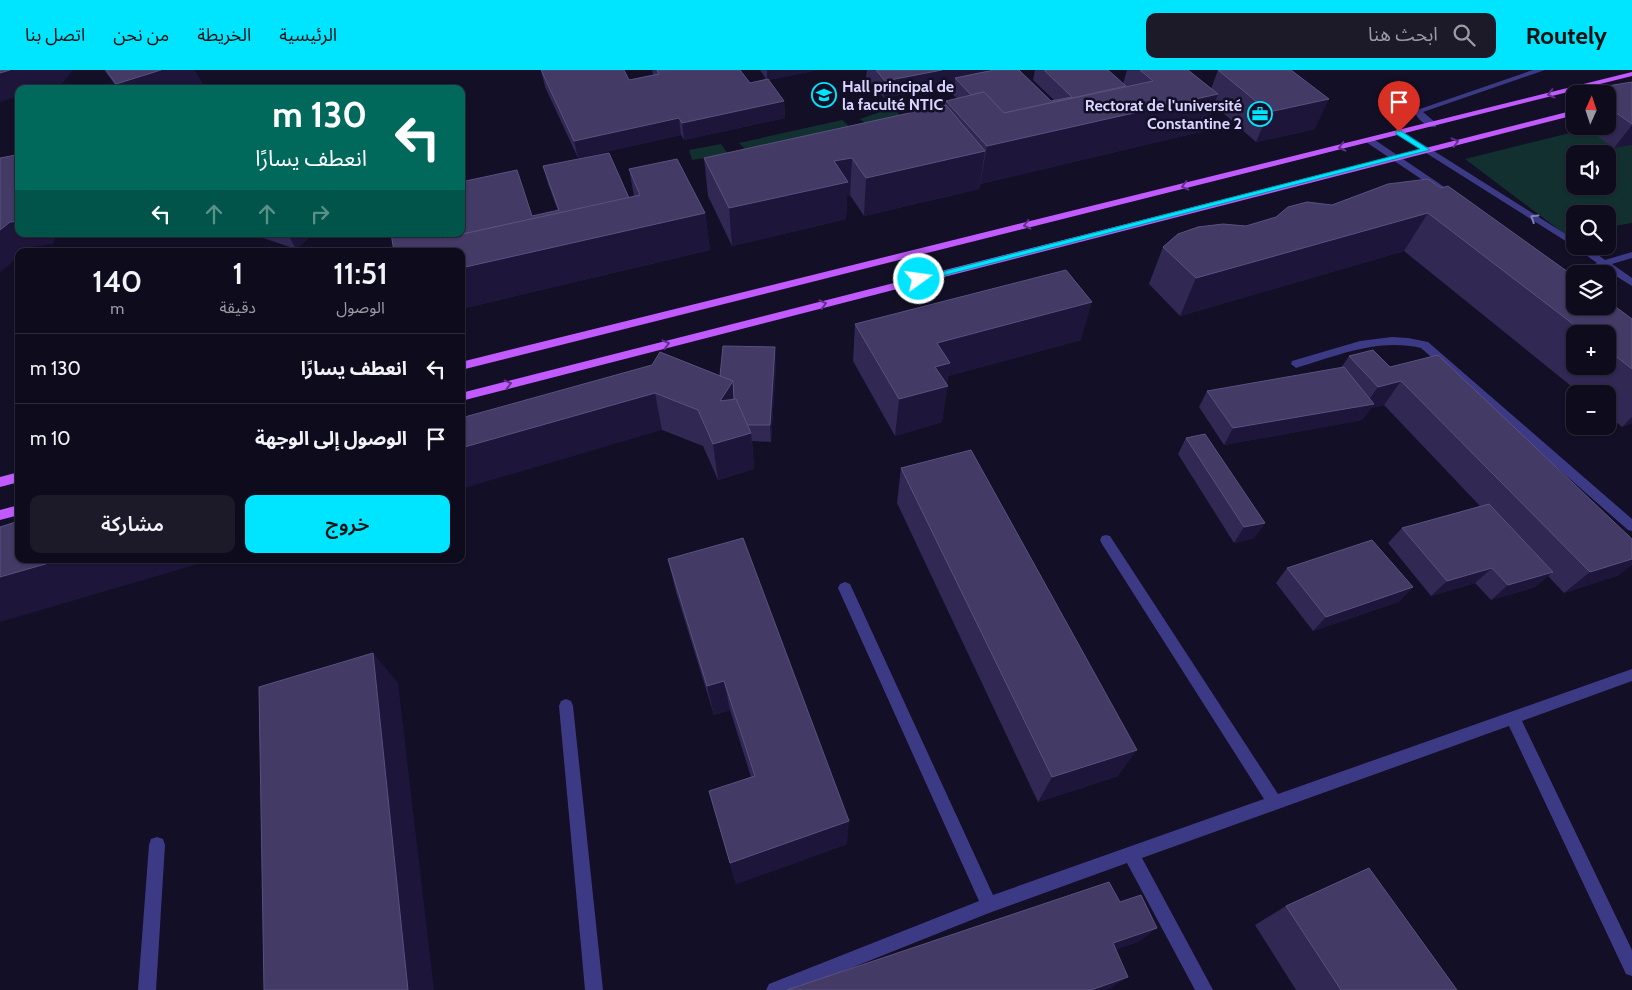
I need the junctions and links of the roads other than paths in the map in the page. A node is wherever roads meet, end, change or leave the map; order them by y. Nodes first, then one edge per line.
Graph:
1 (1541, 70) edge
2 (1632, 74) edge
3 (1566, 114) edge
4 (1433, 124) junction
5 (1399, 132) junction
6 (1369, 140) junction
7 (1426, 150) junction
8 (1396, 156) junction
9 (1459, 201) edge
10 (1566, 238) edge
11 (1593, 255) edge
12 (1632, 255) edge
13 (1605, 263) junction
14 (1601, 265) edge
15 (1632, 283) edge
16 (1296, 364) dead end
17 (465, 365) edge
18 (465, 396) edge
19 (15, 478) edge
20 (0, 482) edge
21 (15, 511) edge
22 (0, 515) edge
23 (1632, 526) edge
24 (1106, 540) dead end
25 (845, 588) dead end
26 (1632, 675) edge
27 (566, 706) dead end
28 (1513, 718) junction
29 (1275, 803) junction
30 (157, 845) dead end
31 (1132, 854) junction
32 (989, 905) junction
33 (1632, 968) edge
34 (147, 990) edge
35 (594, 990) edge
36 (775, 990) edge
37 (1204, 990) edge

1 - 4 street
2 -> 4 main road
7 -> 3 main road
4 - 5 main road
5 - 6 main road
5 - 7 street
6 - 8 street
6 -> 17 main road
7 - 8 main road
10 -> 7 street
8 - 9 street
18 -> 8 main road
11 - 13 street
12 - 13 street
13 - 14 street
13 - 15 street
16 - 23 street
19 - 20 main road
21 - 22 main road
24 - 29 street
25 - 32 street
26 - 28 street
27 - 35 street
28 - 29 street
28 - 33 street
29 - 31 street
30 - 34 street
31 - 32 street
31 - 37 street
32 - 36 street

